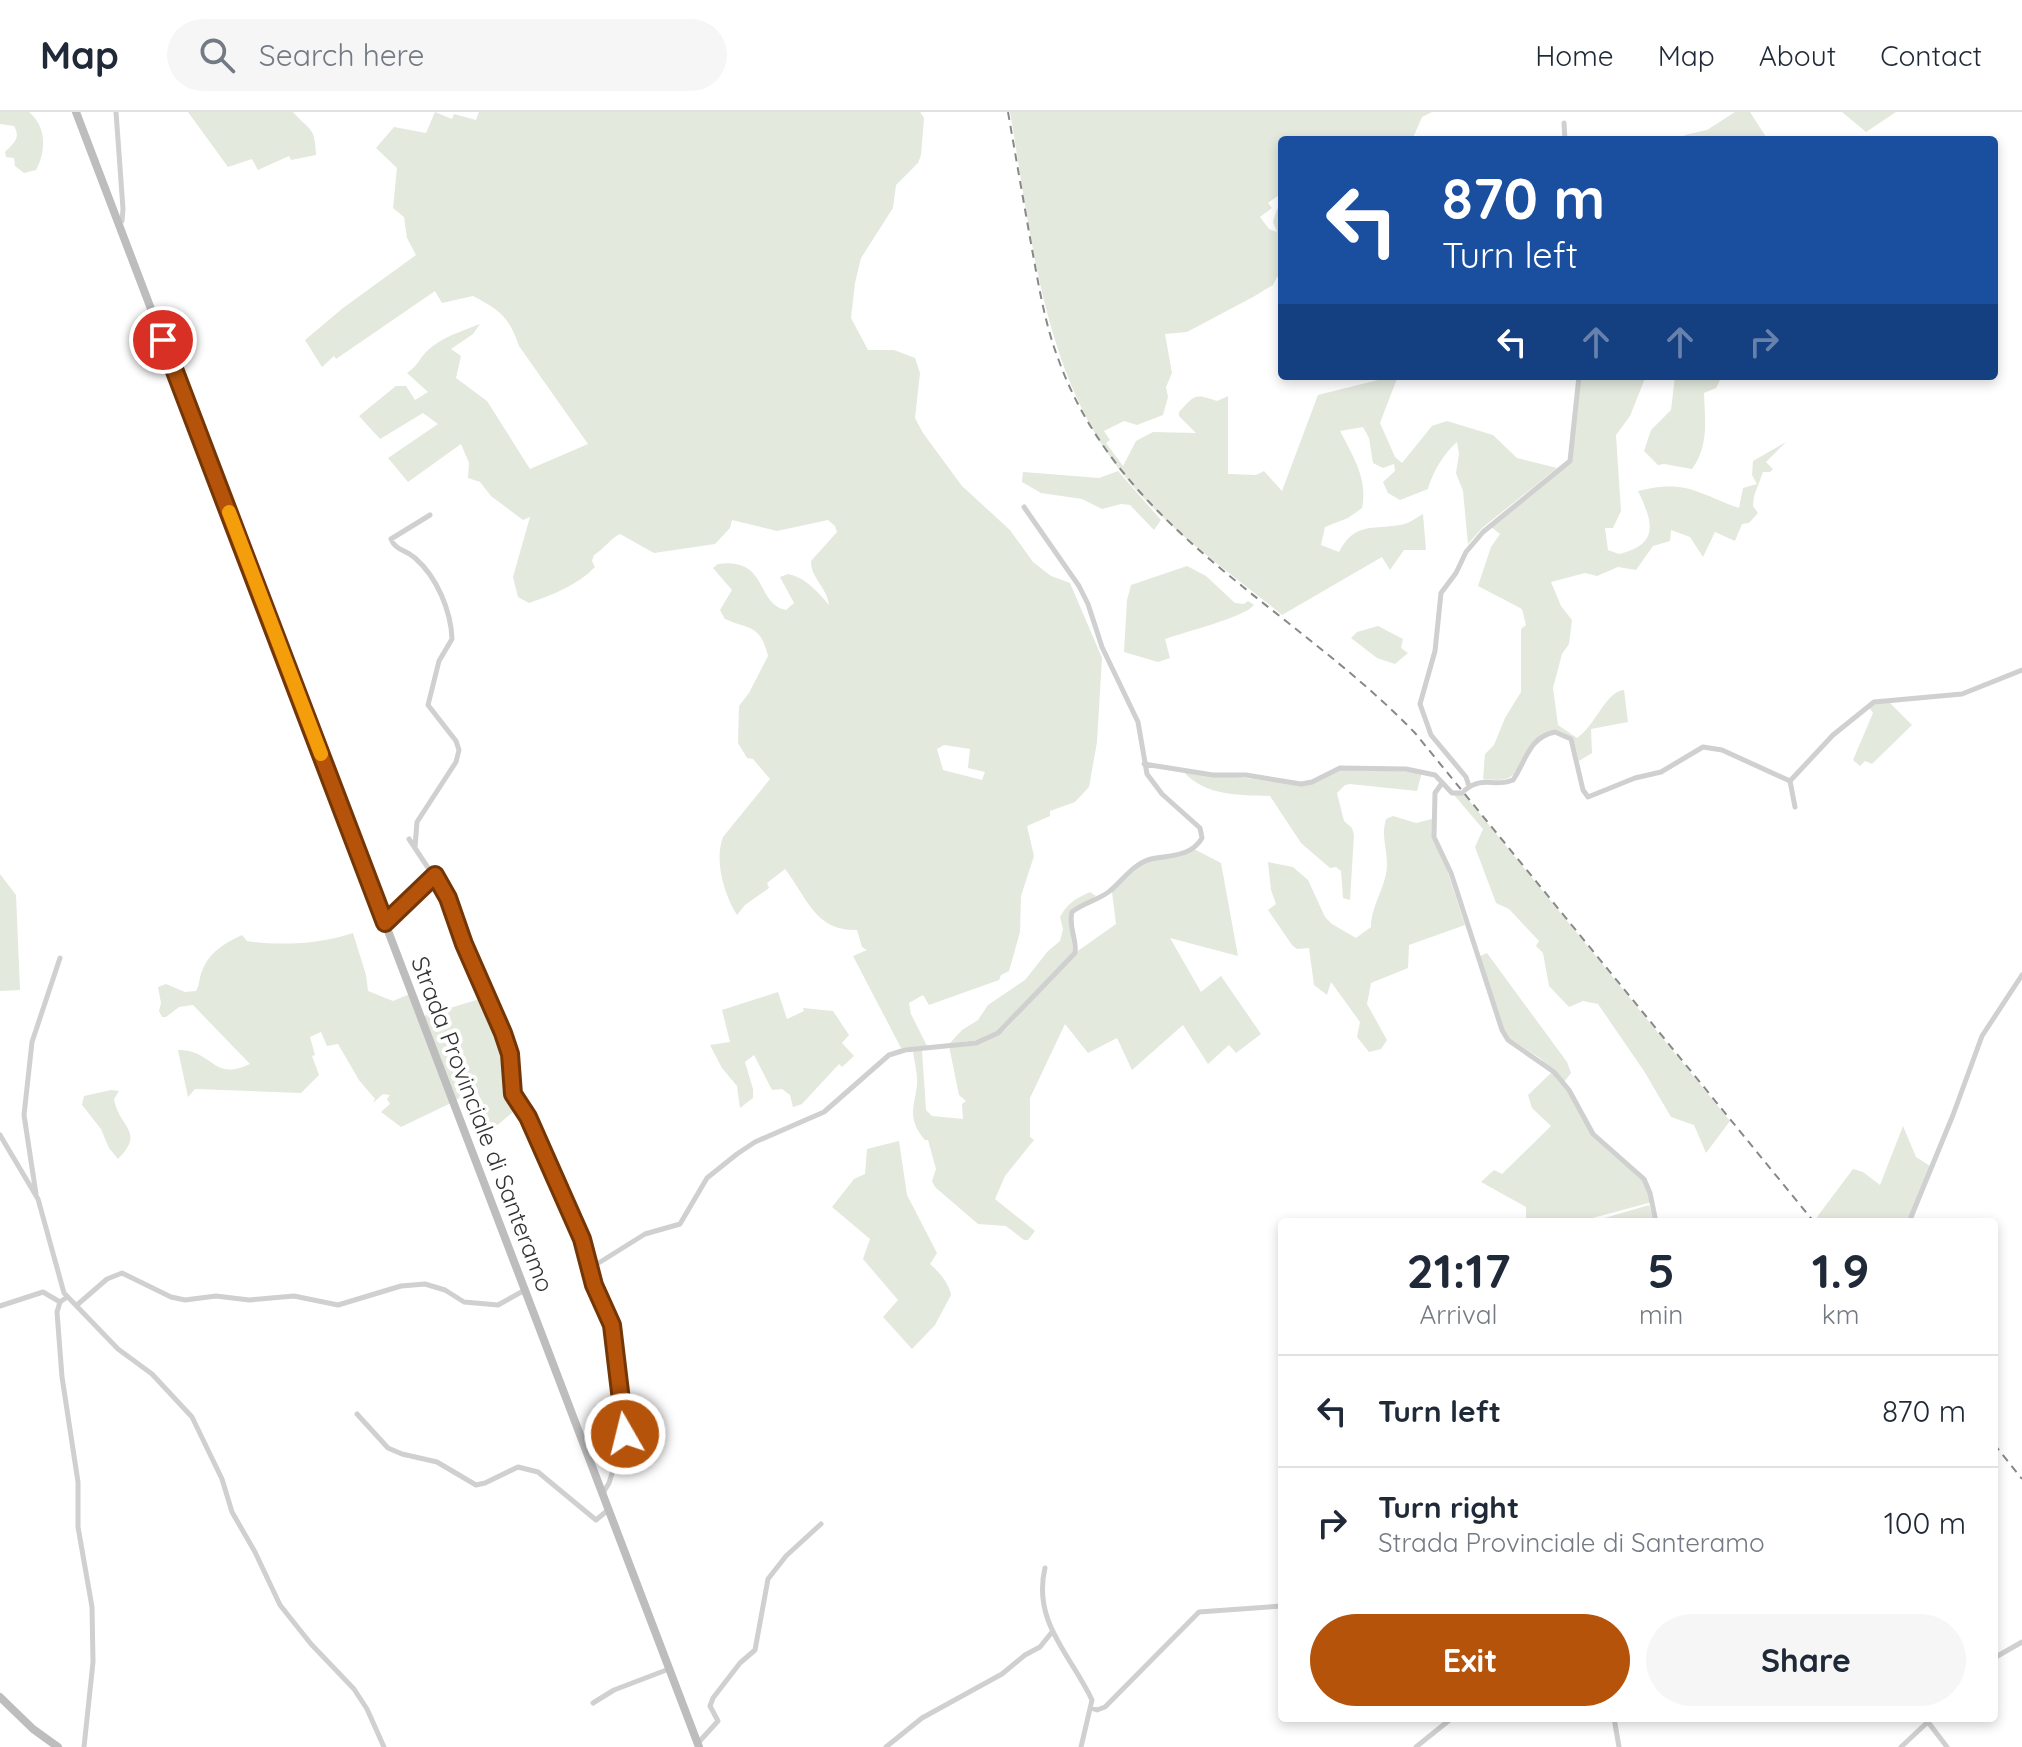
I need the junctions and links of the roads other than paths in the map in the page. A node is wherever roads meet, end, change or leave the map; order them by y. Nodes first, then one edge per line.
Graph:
1 (76, 112) edge
2 (116, 112) edge
3 (1564, 123) dead end
4 (1565, 136) edge
5 (118, 223) junction
6 (1579, 380) edge
7 (1024, 507) dead end
8 (430, 515) dead end
9 (2022, 670) edge
10 (1144, 764) junction
11 (1790, 781) junction
12 (1442, 783) junction
13 (1465, 790) junction
14 (1795, 807) dead end
15 (409, 839) dead end
16 (415, 847) junction
17 (435, 875) junction
18 (385, 923) junction
19 (60, 958) dead end
20 (2022, 975) edge
21 (0, 1135) edge
22 (37, 1196) junction
23 (1655, 1218) edge
24 (1911, 1218) edge
25 (589, 1269) junction
26 (525, 1290) junction
27 (67, 1297) junction
28 (60, 1302) junction
29 (77, 1305) junction
30 (0, 1306) edge
31 (357, 1414) dead end
32 (602, 1493) junction
33 (608, 1510) junction
34 (821, 1524) dead end
35 (1045, 1568) dead end
36 (1278, 1606) edge
37 (1052, 1632) junction
38 (2022, 1642) edge
39 (1998, 1656) edge
40 (669, 1669) junction
41 (0, 1697) edge
42 (593, 1703) dead end
43 (1091, 1708) junction
44 (1447, 1722) edge
45 (1615, 1722) edge
46 (1928, 1722) edge
47 (1931, 1722) edge
48 (698, 1745) edge
49 (58, 1747) edge
50 (84, 1747) edge
51 (384, 1747) edge
52 (886, 1747) edge
53 (1081, 1747) edge
54 (1416, 1747) edge
55 (1619, 1747) edge
56 (1901, 1747) edge
57 (1947, 1747) edge

1 - 5 main road, Strada Provinciale di Santeramo
2 - 5 street
3 - 4 street
5 - 18 main road, Strada Provinciale di Santeramo
6 - 13 street
7 - 10 street
8 - 16 street
9 - 11 street
10 - 12 street
10 - 25 street
11 - 13 street
11 - 14 street
12 - 13 street
12 - 23 street
15 - 16 street
16 - 17 street
17 - 18 street
17 - 25 street
18 - 26 main road, Strada Provinciale di Santeramo
19 - 22 street
20 - 24 street
21 - 22 street
22 - 27 street
25 - 32 street
26 - 29 street
26 - 32 main road, Strada Provinciale di Santeramo
27 - 28 street
27 - 29 street
28 - 30 street
28 - 50 street
29 - 51 street
31 - 33 street
32 - 33 main road, Strada Provinciale di Santeramo
33 - 40 main road, Strada Provinciale di Santeramo
34 - 48 street
35 - 37 street
36 - 43 street
37 - 43 street
37 - 52 street
38 - 39 street
40 - 42 street
40 - 48 main road, Strada Provinciale di Santeramo
41 - 49 main road
43 - 53 street
44 - 54 street
45 - 55 street
46 - 56 street
47 - 57 street

